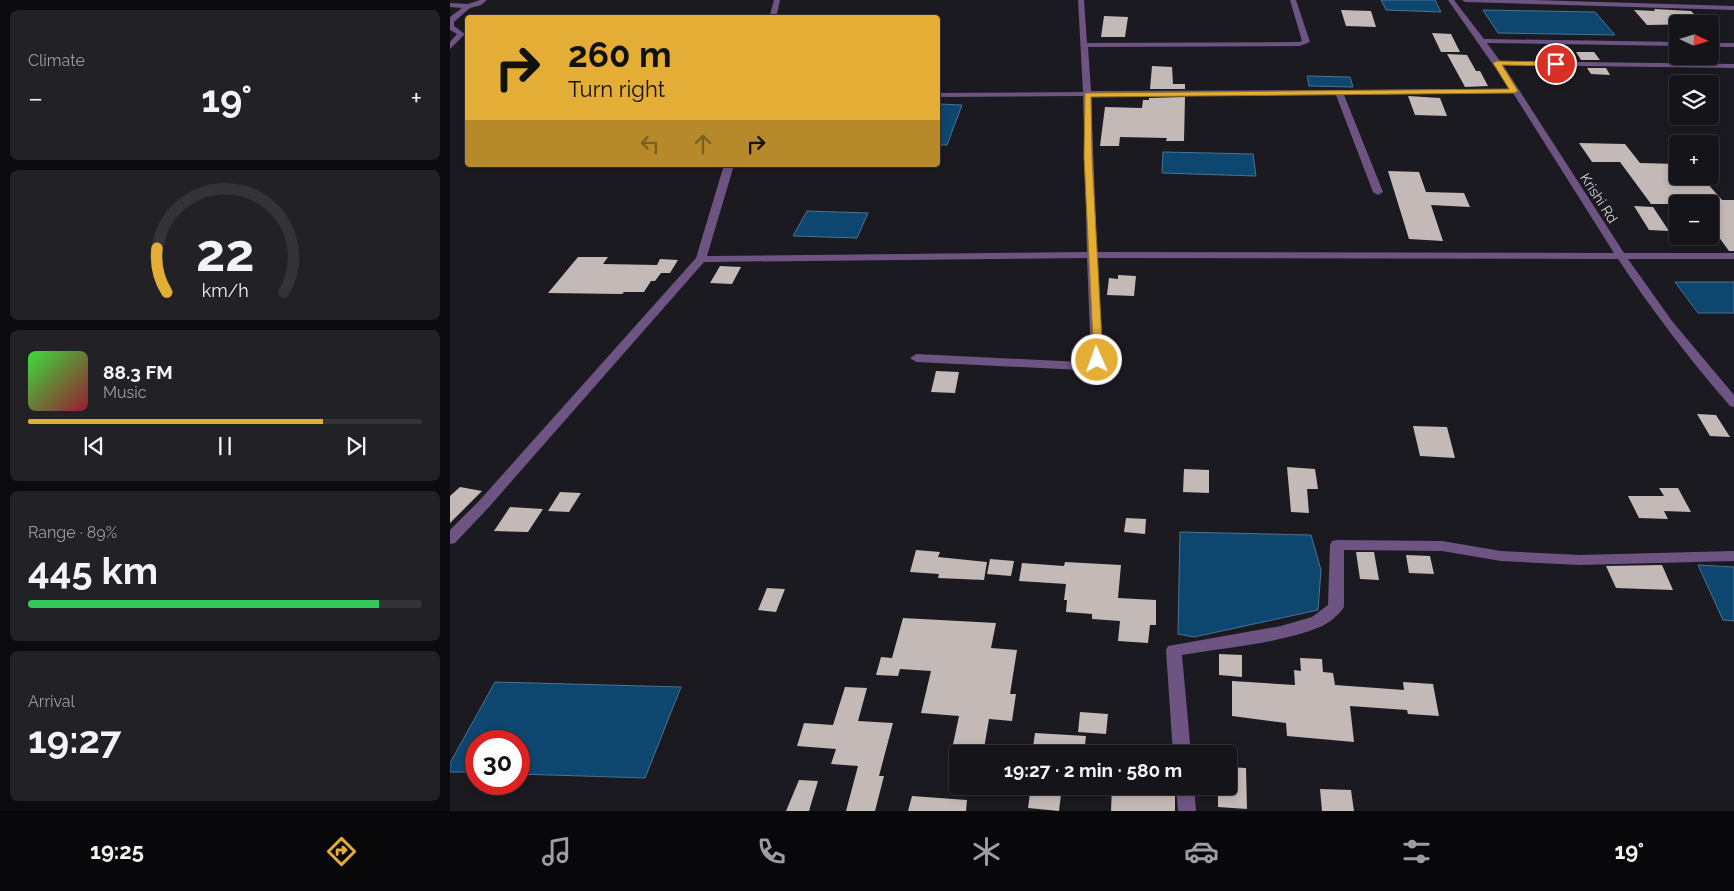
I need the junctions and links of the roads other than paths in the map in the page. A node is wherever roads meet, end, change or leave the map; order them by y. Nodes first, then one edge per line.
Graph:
1 (484, 0) edge
2 (777, 0) edge
3 (1081, 0) edge
4 (1293, 0) edge
5 (1451, 0) edge
6 (1465, 0) edge
7 (1611, 2) edge
8 (450, 5) edge
9 (468, 6) junction
10 (1734, 8) edge
11 (773, 15) edge
12 (1480, 41) junction
13 (1669, 44) edge
14 (1084, 45) junction
15 (1719, 45) edge
16 (1734, 45) edge
17 (450, 47) edge
18 (1497, 63) junction
19 (1734, 66) edge
20 (1514, 91) junction
21 (1339, 92) junction
22 (1087, 94) junction
23 (940, 95) edge
24 (728, 167) edge
25 (1378, 192) dead end
26 (1092, 255) junction
27 (1620, 256) junction
28 (1734, 256) edge
29 (701, 259) junction
30 (916, 358) dead end
31 (1734, 403) edge
32 (450, 539) edge
33 (1734, 556) edge
34 (1181, 745) edge
35 (1186, 795) edge
36 (1187, 811) edge

1 - 9 street
2 - 11 street
3 - 14 street
4 - 14 street
5 - 12 street, Krishi Rd
6 - 7 street
7 - 10 street
8 - 9 street
9 - 17 street
12 - 13 street
12 - 18 street, Krishi Rd
14 - 22 street
15 - 16 street
18 - 19 street
18 - 20 street, Krishi Rd
20 - 21 street
20 - 27 street, Krishi Rd
21 - 22 street
21 - 25 street
22 - 23 street
22 - 26 street
24 - 29 street
26 - 27 street
26 - 29 street
26 - 30 street
27 - 28 street
27 - 31 street, Krishi Rd
29 - 32 street
33 - 34 street
35 - 36 street

